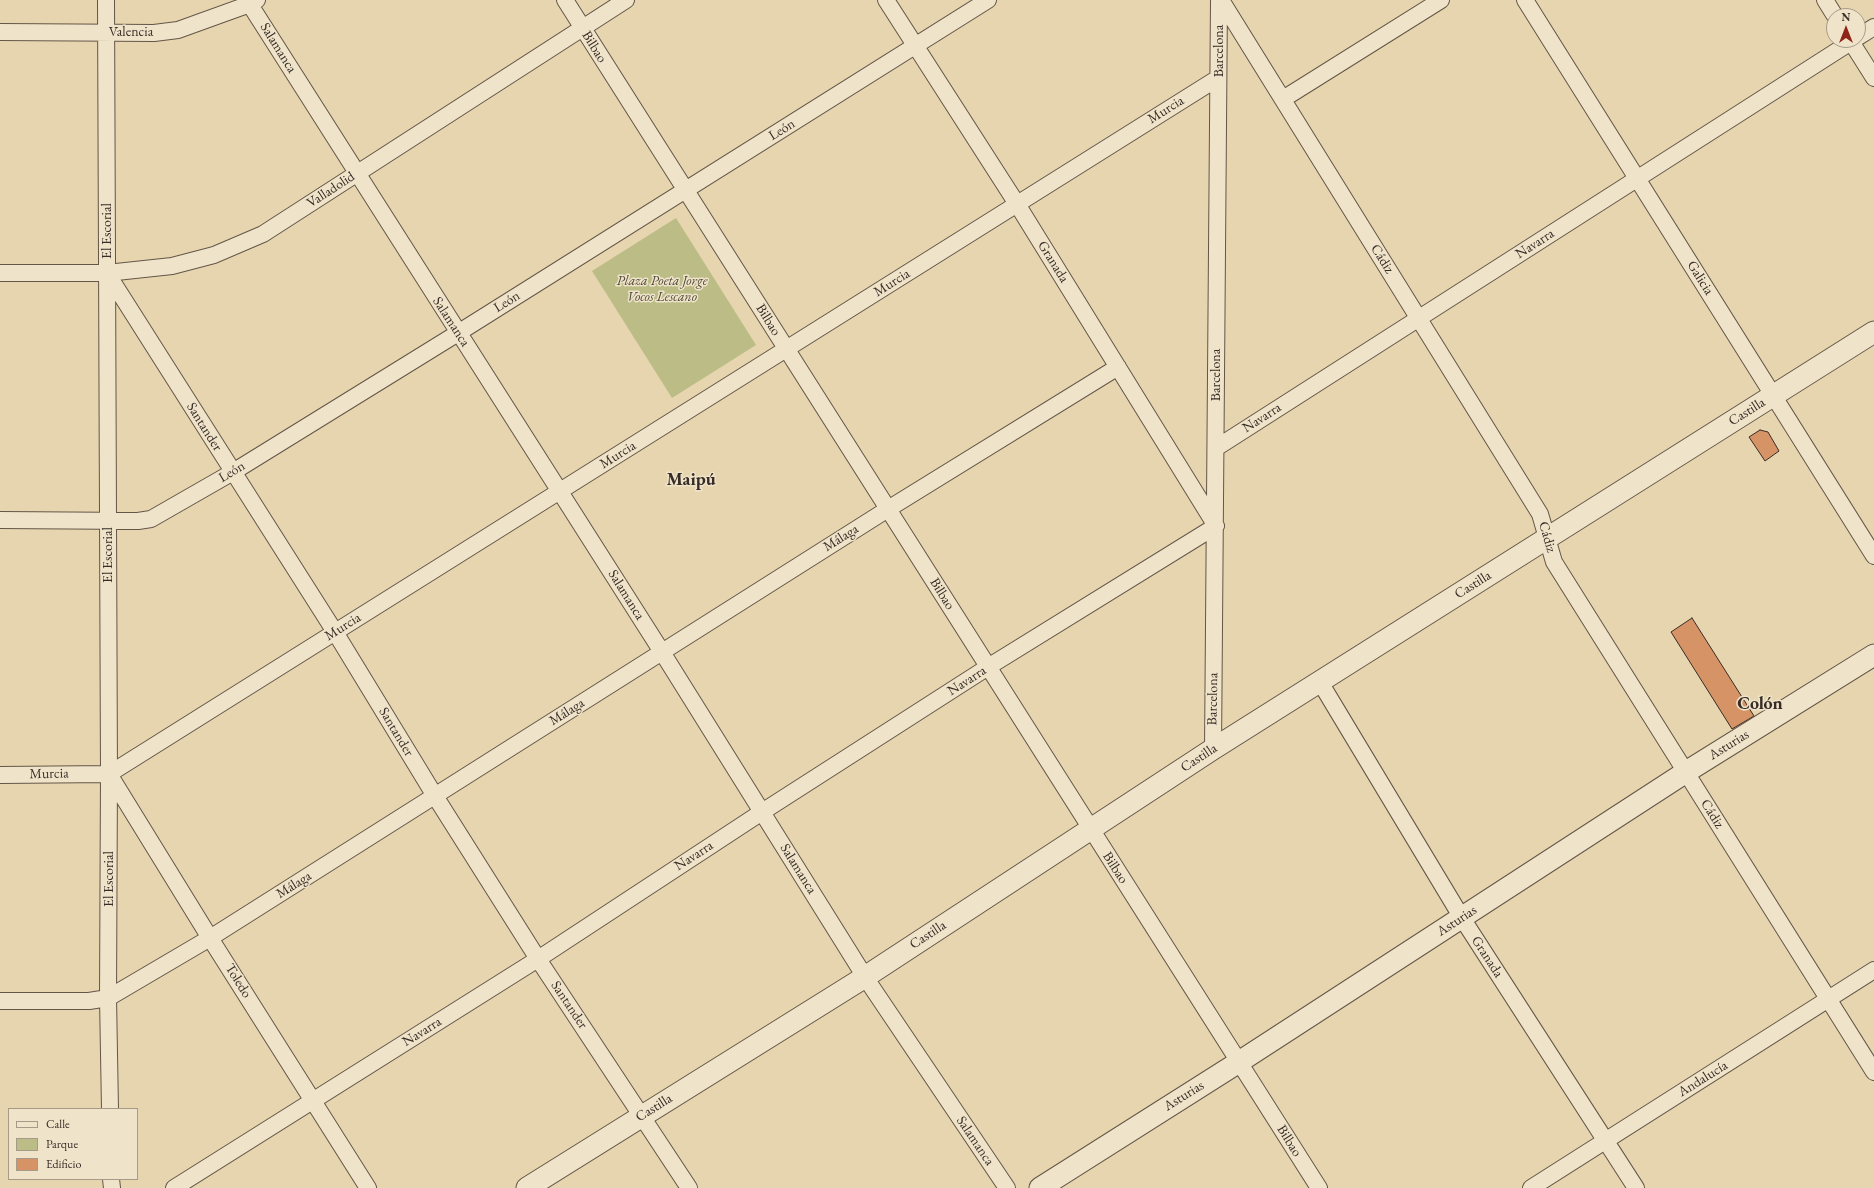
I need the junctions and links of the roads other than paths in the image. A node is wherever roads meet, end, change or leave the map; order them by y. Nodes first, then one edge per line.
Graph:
1 (106, 0) edge
2 (564, 0) edge
3 (626, 0) edge
4 (886, 0) edge
5 (988, 0) edge
6 (1220, 0) edge
7 (1441, 0) edge
8 (1525, 0) edge
9 (251, 1) edge
10 (582, 28) junction
11 (0, 32) edge
12 (106, 32) junction
13 (916, 46) junction
14 (1840, 48) edge
15 (1857, 48) edge
16 (1218, 78) junction
17 (1874, 78) edge
18 (1283, 99) junction
19 (356, 174) junction
20 (1637, 178) junction
21 (685, 190) junction
22 (1018, 204) junction
23 (0, 273) edge
24 (107, 273) junction
25 (1419, 318) junction
26 (1874, 332) edge
27 (458, 333) junction
28 (786, 349) junction
29 (1118, 368) junction
30 (1773, 395) junction
31 (1216, 448) junction
32 (233, 472) junction
33 (560, 491) junction
34 (888, 509) junction
35 (0, 520) edge
36 (108, 521) junction
37 (1216, 526) junction
38 (1547, 538) junction
39 (1874, 556) edge
40 (335, 632) junction
41 (662, 652) junction
42 (1874, 655) edge
43 (988, 667) junction
44 (1320, 682) junction
45 (1213, 749) junction
46 (1686, 772) junction
47 (109, 774) junction
48 (0, 775) edge
49 (435, 796) junction
50 (762, 812) junction
51 (1090, 829) junction
52 (1462, 918) junction
53 (210, 938) junction
54 (538, 959) junction
55 (1874, 970) edge
56 (865, 977) junction
57 (108, 998) junction
58 (1828, 999) junction
59 (0, 1001) edge
60 (1239, 1062) junction
61 (1874, 1072) edge
62 (313, 1101) junction
63 (110, 1108) edge
64 (643, 1115) junction
65 (1606, 1141) junction
66 (174, 1188) edge
67 (368, 1188) edge
68 (526, 1188) edge
69 (689, 1188) edge
70 (1007, 1188) edge
71 (1040, 1188) edge
72 (1319, 1188) edge
73 (1532, 1188) edge
74 (1636, 1188) edge

1 - 12 street, El Escorial
2 - 10 street, Bilbao
3 - 10 street, Valladolid
4 - 13 street, Granada
5 - 13 street, León
6 - 16 street, Barcelona
6 - 18 street, Cádiz
7 - 18 street
8 - 20 street, Galicia
9 - 12 street, Valencia
9 - 19 street, Salamanca
10 - 19 street, Valladolid
10 - 21 street, Bilbao
11 - 12 street, Valencia
12 - 24 street, El Escorial
13 - 21 street, León
13 - 22 street, Granada
14 - 20 street, Navarra
15 - 17 street
16 - 22 street, Murcia
16 - 31 street, Barcelona
18 - 25 street, Cádiz
19 - 24 street, Valladolid
19 - 27 street, Salamanca
20 - 25 street, Navarra
20 - 30 street, Galicia
21 - 27 street, León
21 - 28 street, Bilbao
22 - 28 street, Murcia
22 - 29 street, Granada
23 - 24 street, Valladolid
24 - 32 street, Santander
24 - 36 street, El Escorial
25 - 31 street, Navarra
25 - 38 street, Cádiz
26 - 30 street, Castilla
27 - 32 street, León
27 - 33 street, Salamanca
28 - 33 street, Murcia
28 - 34 street, Bilbao
29 - 34 street, Málaga
29 - 37 street, Granada
30 - 38 street, Castilla
30 - 39 street, Galicia
31 - 37 street, Barcelona
32 - 36 street, León
32 - 40 street, Santander
33 - 40 street, Murcia
33 - 41 street, Salamanca
34 - 41 street, Málaga
34 - 43 street, Bilbao
35 - 36 street, León
36 - 47 street, El Escorial
37 - 43 street, Navarra
37 - 45 street, Barcelona
38 - 44 street, Castilla
38 - 46 street, Cádiz
40 - 47 street, Murcia
40 - 49 street, Santander
41 - 49 street, Málaga
41 - 50 street, Salamanca
42 - 46 street, Asturias
43 - 50 street, Navarra
43 - 51 street, Bilbao
44 - 45 street, Castilla
44 - 52 street, Granada
45 - 51 street, Castilla
46 - 52 street, Asturias
46 - 58 street, Cádiz
47 - 48 street, Murcia
47 - 53 street, Toledo
47 - 57 street, El Escorial
49 - 53 street, Málaga
49 - 54 street, Santander
50 - 54 street, Navarra
50 - 56 street, Salamanca
51 - 56 street, Castilla
51 - 60 street, Bilbao
52 - 60 street, Asturias
52 - 65 street, Granada
53 - 57 street, Málaga
53 - 62 street, Toledo
54 - 62 street, Navarra
54 - 64 street, Santander
55 - 58 street, Andalucía
56 - 64 street, Castilla
56 - 70 street, Salamanca
57 - 59 street, Málaga
57 - 63 street, El Escorial
58 - 61 street, Cádiz
58 - 65 street, Andalucía
60 - 71 street, Asturias
60 - 72 street, Bilbao
62 - 66 street, Navarra
62 - 67 street, Toledo
64 - 68 street, Castilla
64 - 69 street, Santander
65 - 73 street, Andalucía
65 - 74 street, Granada

